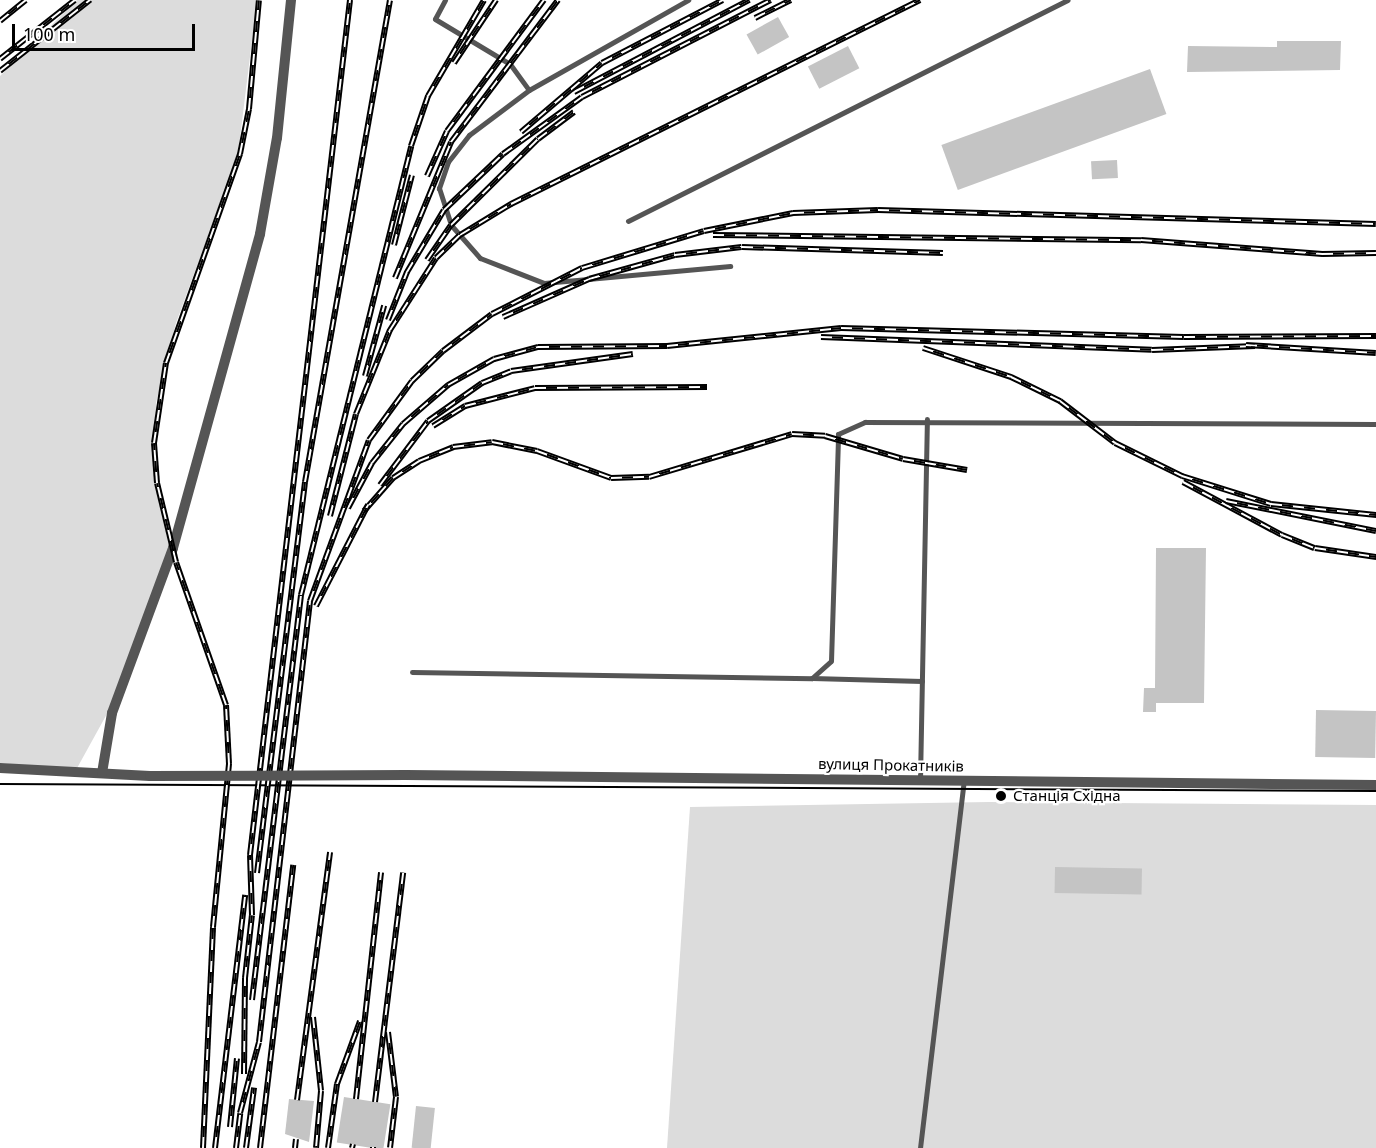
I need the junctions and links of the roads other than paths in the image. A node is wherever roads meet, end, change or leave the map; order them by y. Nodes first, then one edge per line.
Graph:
1 (291, 0) edge
2 (445, 0) edge
3 (688, 0) edge
4 (1068, 0) edge
5 (529, 90) junction
6 (628, 221) dead end
7 (730, 266) dead end
8 (927, 419) junction
9 (1376, 424) edge
10 (412, 672) dead end
11 (812, 678) junction
12 (922, 681) junction
13 (0, 768) edge
14 (102, 773) junction
15 (920, 780) junction
16 (964, 780) junction
17 (1376, 785) edge
18 (920, 1148) edge

1 - 14 street
2 - 5 lane
3 - 5 lane
4 - 6 lane
5 - 7 lane
8 - 9 lane
8 - 11 lane
8 - 12 lane
10 - 11 lane
11 - 12 lane
12 - 15 lane
13 - 14 street, вулиця Прокатників
14 - 15 street, вулиця Прокатників, bridge
15 - 16 street, вулиця Прокатників
16 - 17 street, вулиця Прокатників
16 - 18 lane

